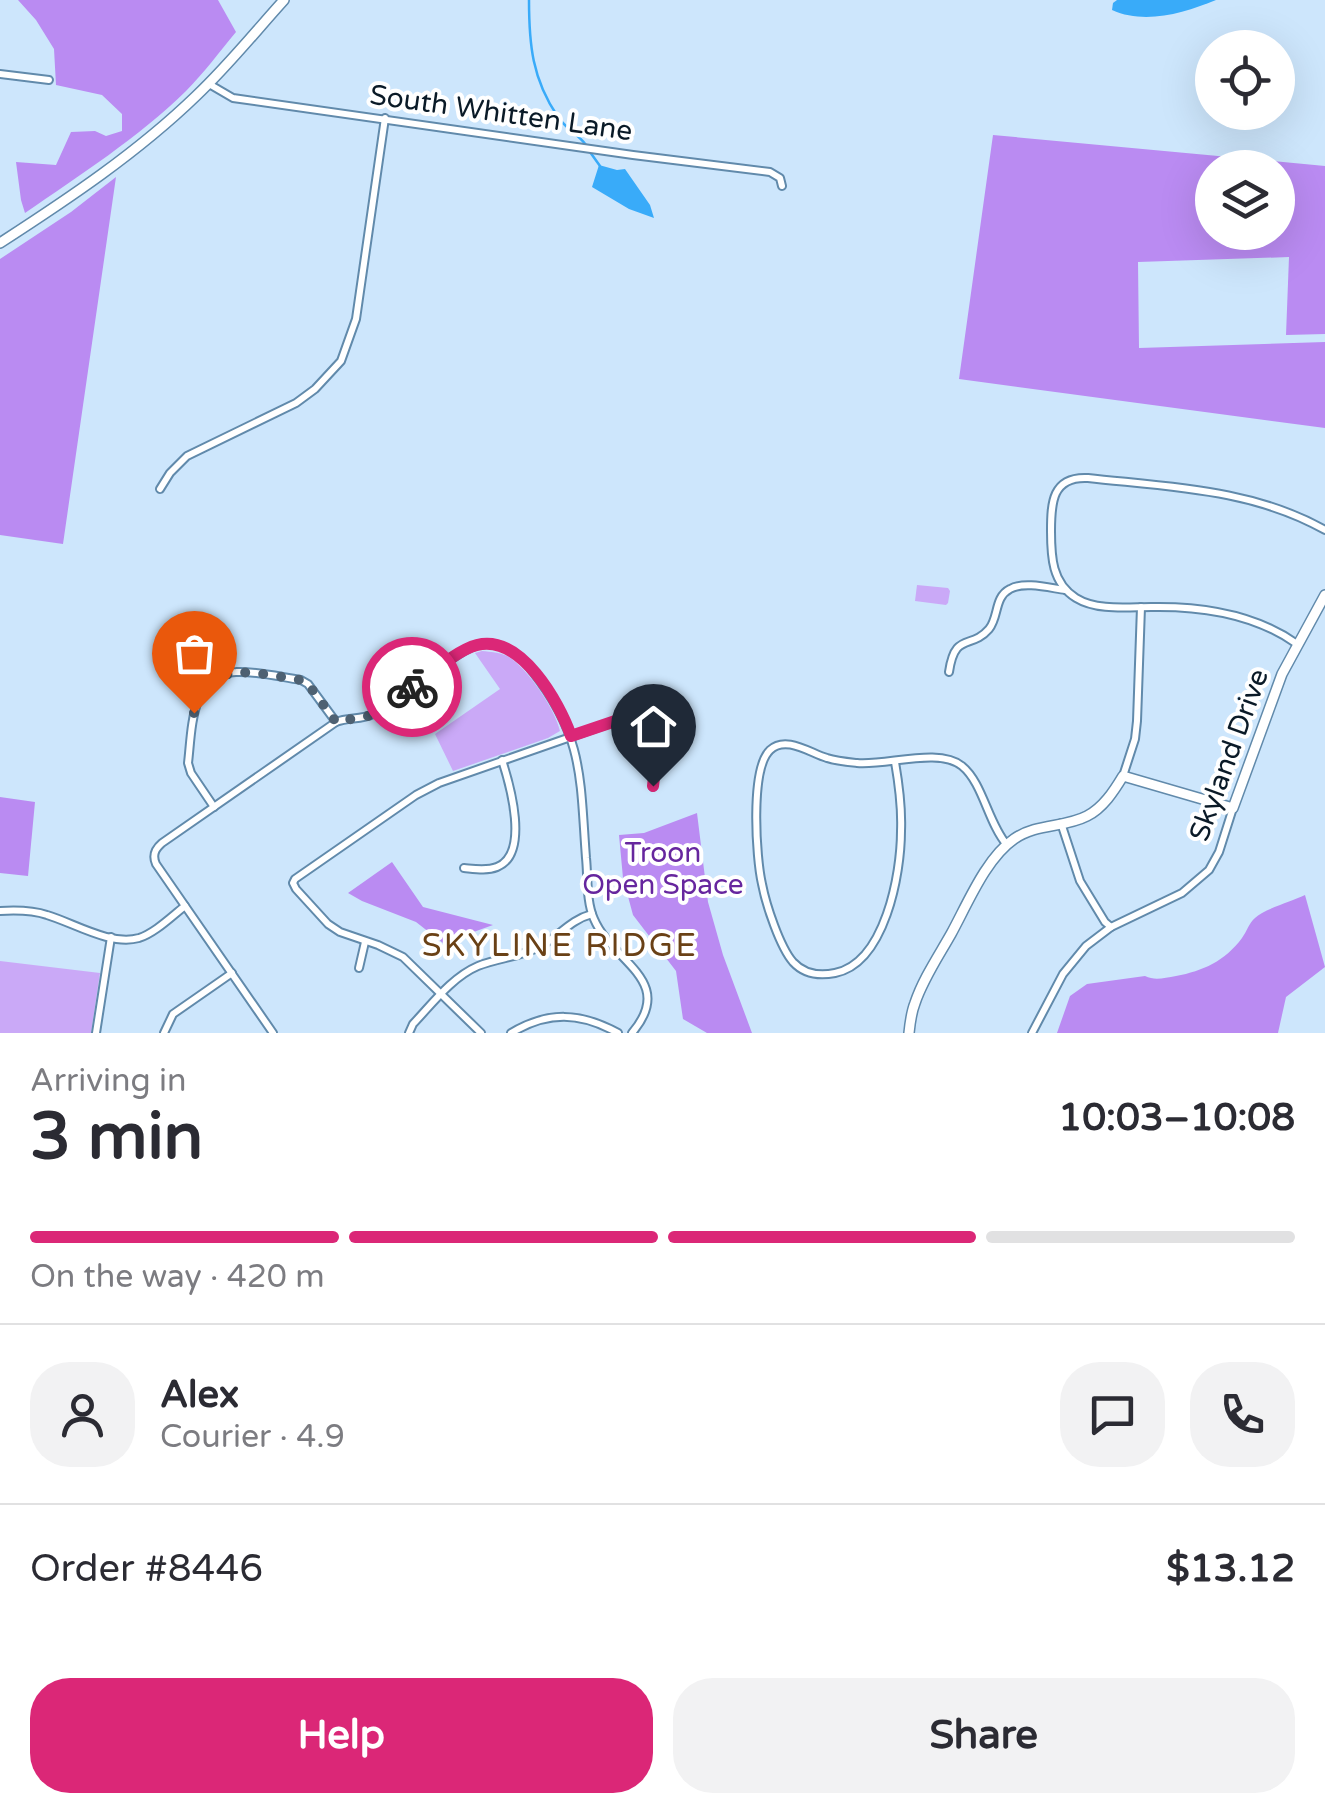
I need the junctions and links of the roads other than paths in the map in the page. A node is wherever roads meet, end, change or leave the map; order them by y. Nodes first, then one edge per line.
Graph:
1 (284, 0) edge
2 (0, 74) edge
3 (48, 80) dead end
4 (209, 84) junction
5 (385, 118) junction
6 (782, 186) dead end
7 (0, 243) edge
8 (160, 489) dead end
9 (1325, 530) edge
10 (1066, 590) junction
11 (1325, 595) edge
12 (1141, 607) junction
13 (1297, 644) junction
14 (950, 672) dead end
15 (336, 722) junction
16 (571, 736) junction
17 (502, 760) junction
18 (895, 762) junction
19 (1123, 776) junction
20 (653, 786) dead end
21 (214, 807) junction
22 (1233, 808) junction
23 (1061, 824) junction
24 (1007, 845) junction
25 (464, 868) dead end
26 (185, 906) junction
27 (0, 911) edge
28 (592, 914) junction
29 (1111, 927) junction
30 (110, 937) junction
31 (366, 942) junction
32 (359, 968) dead end
33 (232, 973) junction
34 (442, 995) junction
35 (96, 1033) edge
36 (164, 1033) edge
37 (273, 1033) edge
38 (409, 1033) edge
39 (481, 1033) edge
40 (510, 1033) edge
41 (618, 1033) edge
42 (632, 1033) edge
43 (909, 1033) edge
44 (1032, 1033) edge

1 - 4 street
2 - 3 street
4 - 5 street, South Whitten Lane
4 - 7 street
5 - 6 street, South Whitten Lane
5 - 8 street
9 - 10 street
10 - 12 street
10 - 14 street
11 - 13 street, Skyland Drive
12 - 13 street
12 - 19 street
13 - 22 street, Skyland Drive
15 - 16 street
15 - 21 street
15 - 21 street
16 - 17 street
16 - 20 street
16 - 28 street
17 - 25 street
17 - 31 street
18 - 18 street
18 - 24 street
19 - 22 street
19 - 23 street
21 - 26 street
22 - 29 street, Skyland Drive
23 - 24 street
23 - 29 street
24 - 43 street
26 - 30 street
26 - 33 street
27 - 30 street
28 - 34 street
28 - 42 street
29 - 44 street, Skyland Drive
30 - 35 street
31 - 32 street
31 - 34 street
33 - 36 street
33 - 37 street
34 - 38 street
34 - 39 street
40 - 41 street

